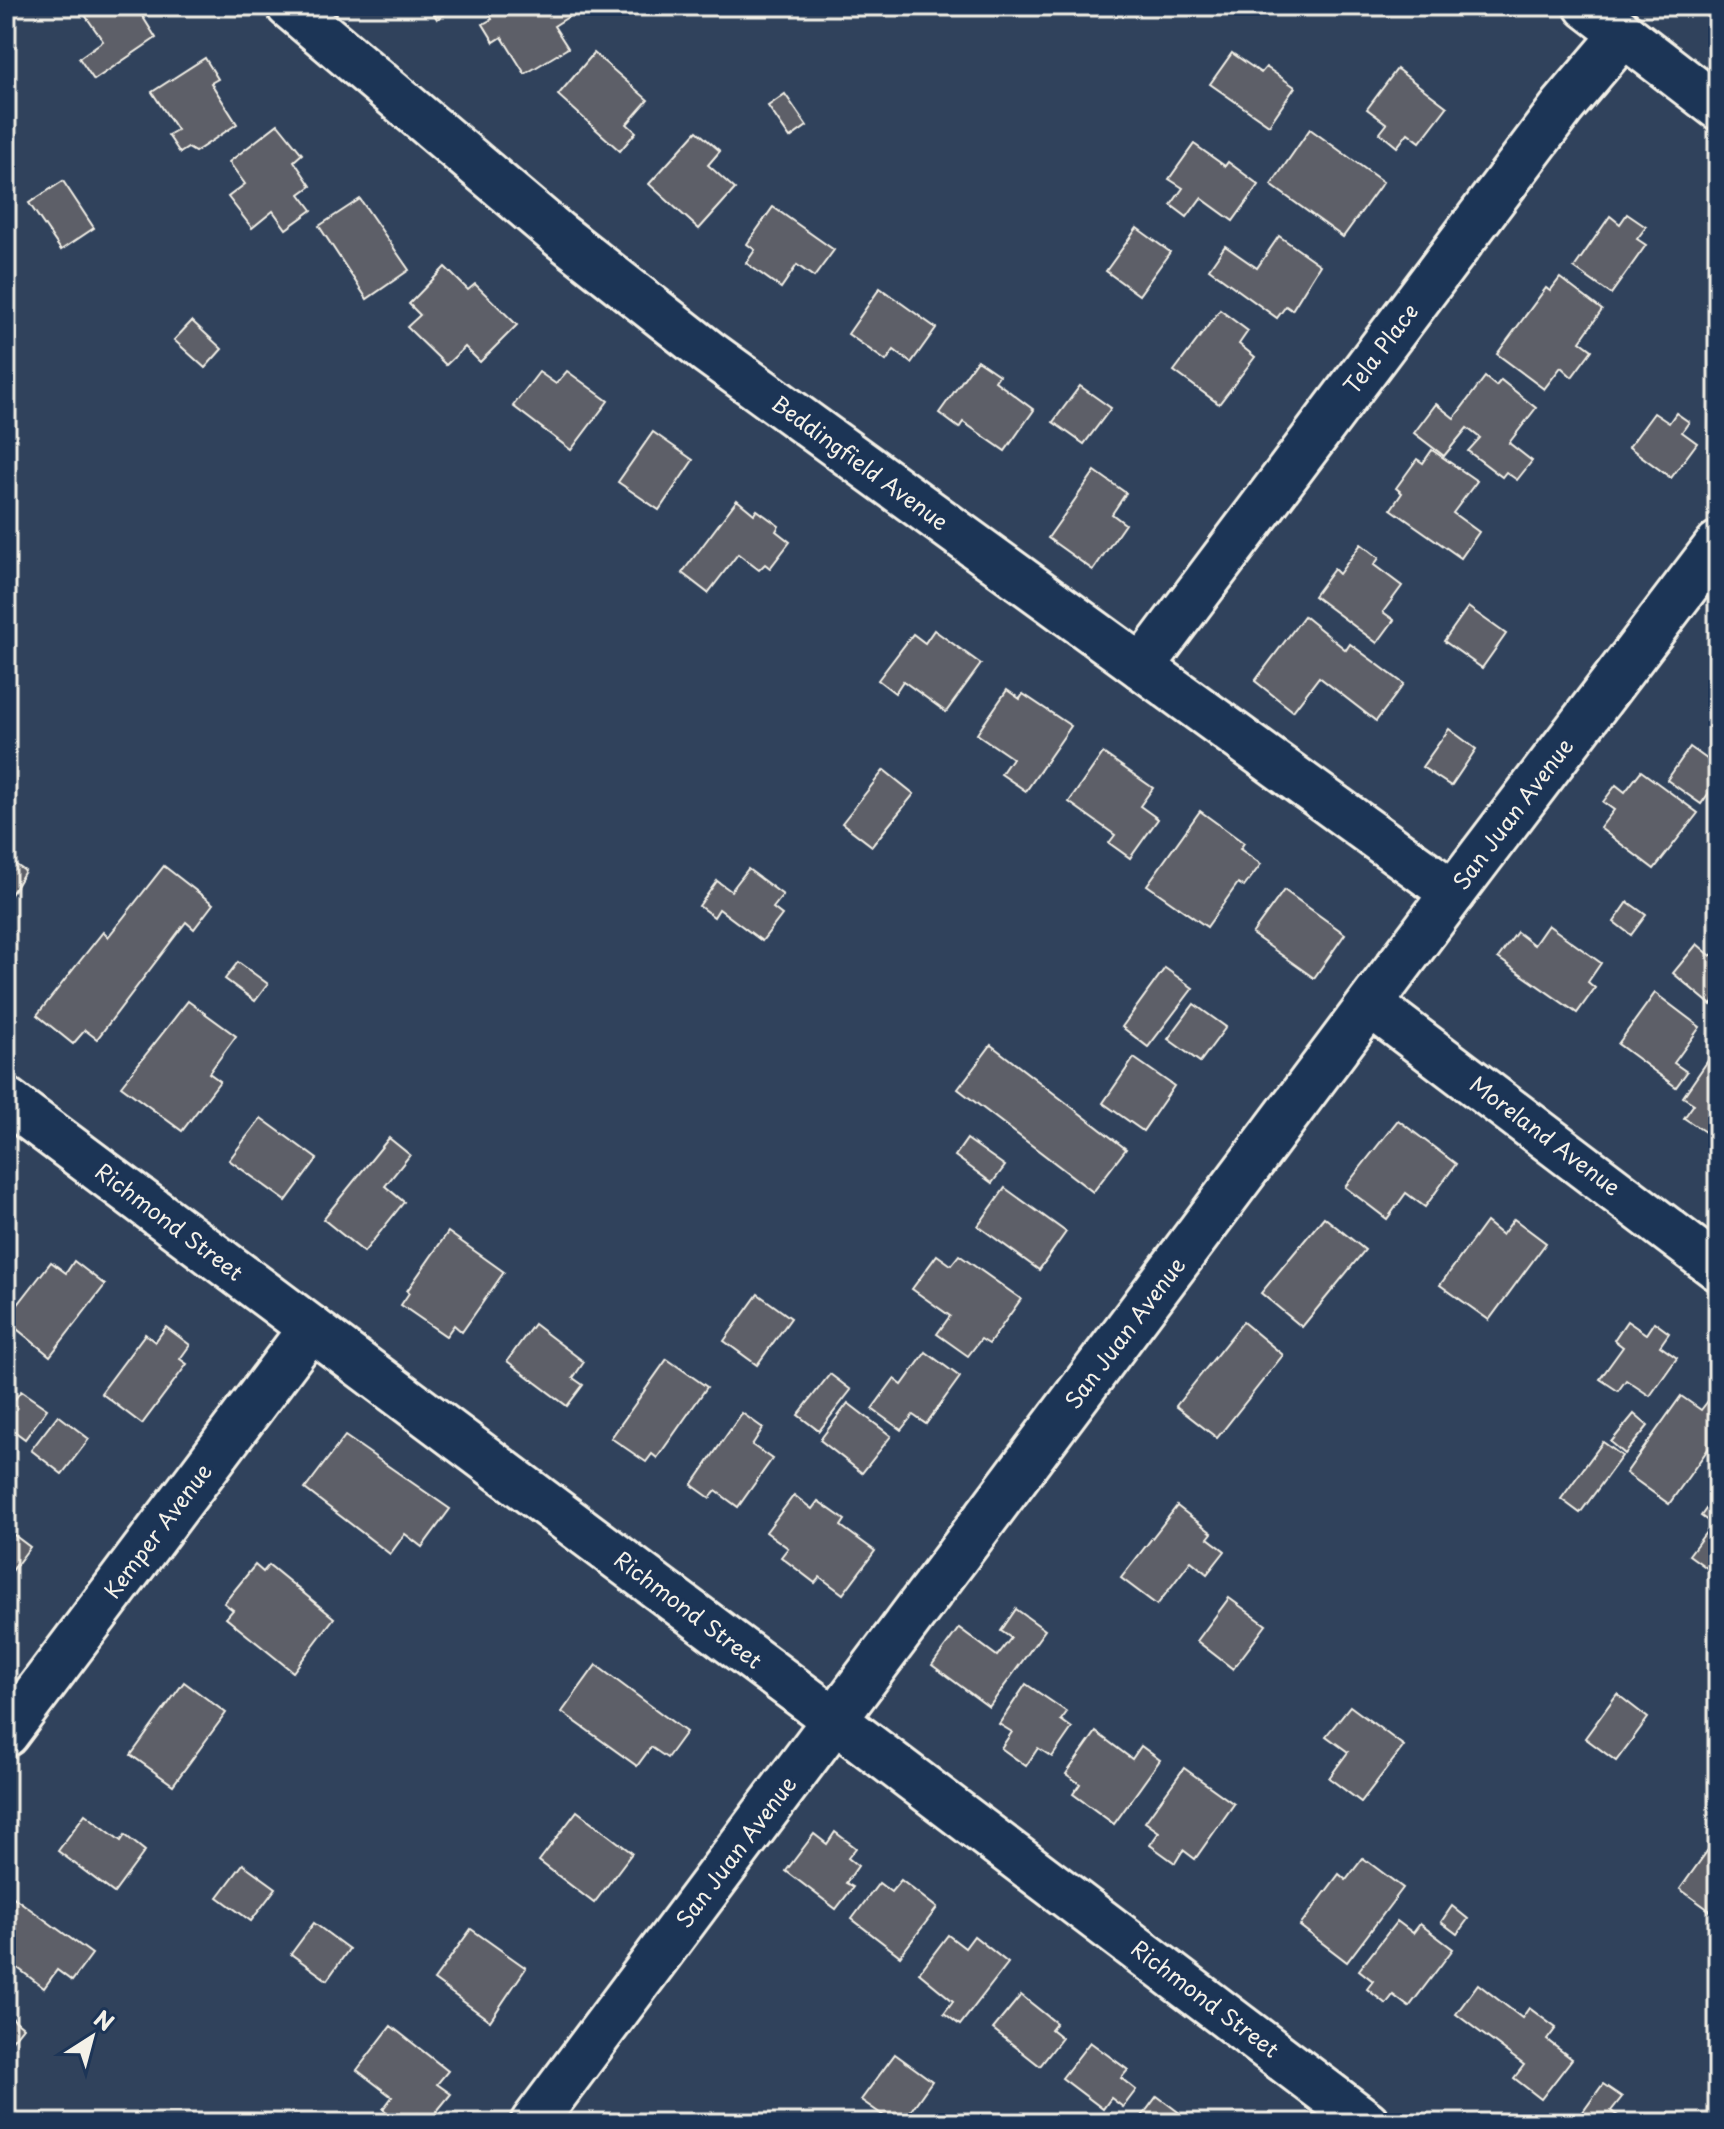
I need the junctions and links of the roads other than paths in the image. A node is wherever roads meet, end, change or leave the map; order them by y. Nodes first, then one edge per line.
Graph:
1 (289, 6) edge
2 (1587, 6) edge
3 (1624, 34) junction
4 (1718, 107) edge
5 (1718, 544) edge
6 (1142, 667) junction
7 (1453, 893) junction
8 (1371, 1005) junction
9 (6, 1100) edge
10 (1718, 1268) edge
11 (311, 1328) junction
12 (835, 1720) junction
13 (6, 1734) edge
14 (533, 2123) edge
15 (1367, 2123) edge

1 - 6 street, Beddingfield Avenue
2 - 3 street
3 - 4 street
3 - 6 street, Tela Place
5 - 7 street, San Juan Avenue
6 - 7 street, Beddingfield Avenue
7 - 8 street, San Juan Avenue
8 - 10 street, Moreland Avenue
8 - 12 street, San Juan Avenue
9 - 11 street, Richmond Street
11 - 12 street, Richmond Street
11 - 13 street, Kemper Avenue
12 - 14 street, San Juan Avenue
12 - 15 street, Richmond Street

